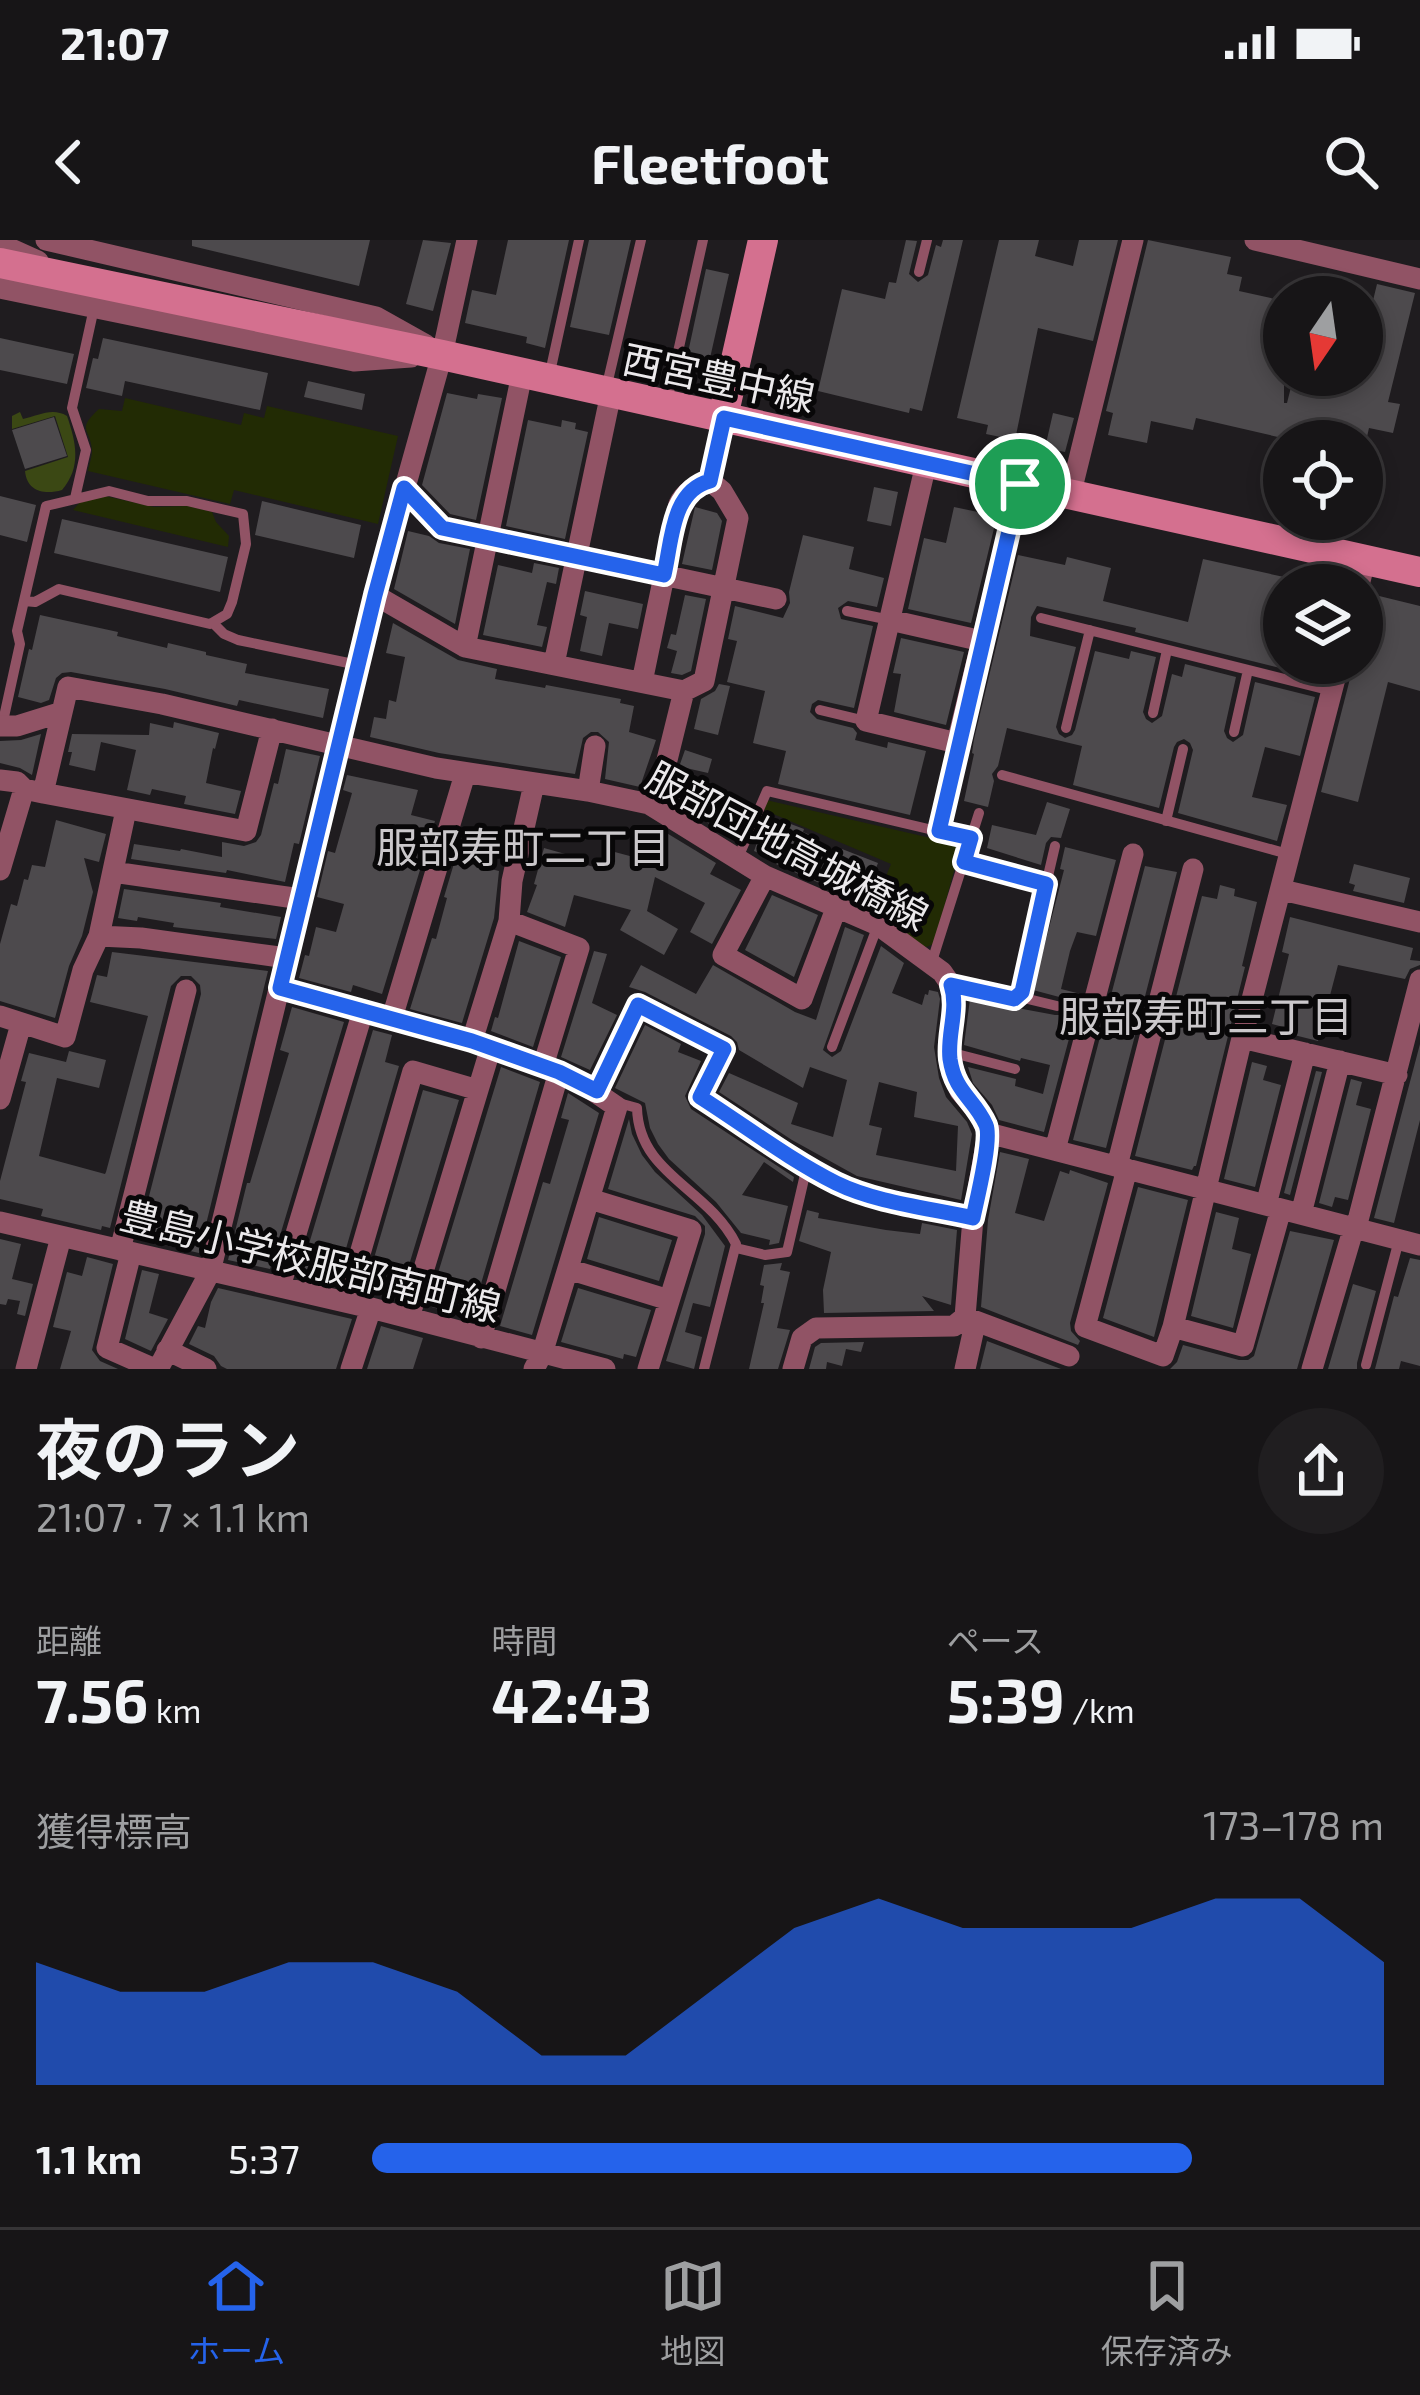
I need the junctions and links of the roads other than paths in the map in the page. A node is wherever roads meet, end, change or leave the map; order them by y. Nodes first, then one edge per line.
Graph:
1 (46, 240) edge
2 (467, 240) edge
3 (578, 240) edge
4 (641, 240) edge
5 (703, 240) edge
6 (763, 240) edge
7 (927, 240) edge
8 (1133, 240) edge
9 (1255, 240) edge
10 (0, 244) edge
11 (0, 263) edge
12 (920, 272) dead end
13 (1420, 279) edge
14 (0, 288) edge
15 (89, 290) junction
16 (442, 355) junction
17 (535, 377) junction
18 (608, 393) junction
19 (666, 405) junction
20 (724, 418) junction
21 (926, 464) junction
22 (710, 481) junction
23 (1020, 484) junction
24 (404, 488) junction
25 (1070, 496) junction
26 (75, 498) junction
27 (486, 537) junction
28 (577, 556) junction
29 (1328, 564) edge
30 (1420, 572) edge
31 (1383, 573) edge
32 (664, 575) junction
33 (723, 588) junction
34 (375, 595) junction
35 (776, 599) dead end
36 (24, 601) junction
37 (847, 611) dead end
38 (1041, 618) dead end
39 (890, 620) junction
40 (213, 623) junction
41 (1090, 631) junction
42 (982, 641) junction
43 (466, 647) junction
44 (1167, 650) junction
45 (554, 664) junction
46 (358, 665) junction
47 (1248, 670) junction
48 (642, 682) junction
49 (1334, 684) edge
50 (684, 691) junction
51 (1332, 691) junction
52 (820, 710) dead end
53 (62, 712) junction
54 (1153, 712) dead end
55 (866, 721) junction
56 (1, 726) edge
57 (1066, 728) dead end
58 (272, 729) junction
59 (1234, 732) dead end
60 (957, 743) junction
61 (338, 744) junction
62 (596, 746) dead end
63 (1183, 749) dead end
64 (465, 774) junction
65 (1002, 775) dead end
66 (0, 781) edge
67 (534, 784) junction
68 (34, 791) junction
69 (588, 791) junction
70 (650, 804) junction
71 (126, 811) junction
72 (979, 813) dead end
73 (1166, 820) junction
74 (939, 831) junction
75 (971, 838) junction
76 (1055, 846) dead end
77 (1133, 854) dead end
78 (1291, 855) junction
79 (737, 860) junction
80 (964, 862) junction
81 (1193, 868) dead end
82 (0, 870) edge
83 (113, 872) junction
84 (765, 876) junction
85 (1046, 884) junction
86 (1282, 890) junction
87 (301, 899) junction
88 (837, 906) junction
89 (509, 921) junction
90 (1420, 922) edge
91 (878, 925) junction
92 (99, 936) junction
93 (287, 958) junction
94 (929, 961) junction
95 (1420, 980) edge
96 (951, 985) junction
97 (280, 988) junction
98 (186, 990) dead end
99 (1016, 996) junction
100 (1057, 1006) dead end
101 (363, 1011) junction
102 (392, 1018) junction
103 (11, 1020) edge
104 (1243, 1038) junction
105 (482, 1044) junction
106 (832, 1047) dead end
107 (950, 1052) junction
108 (1305, 1053) junction
109 (1340, 1061) junction
110 (551, 1069) junction
111 (1016, 1069) dead end
112 (1397, 1075) junction
113 (478, 1090) junction
114 (604, 1096) junction
115 (0, 1099) edge
116 (988, 1133) junction
117 (1055, 1150) junction
118 (807, 1165) junction
119 (1122, 1168) junction
120 (1208, 1190) junction
121 (590, 1199) junction
122 (1282, 1209) junction
123 (973, 1218) junction
124 (0, 1222) edge
125 (1356, 1228) junction
126 (61, 1237) junction
127 (1410, 1242) edge
128 (736, 1248) junction
129 (126, 1252) junction
130 (568, 1269) junction
131 (209, 1271) junction
132 (280, 1287) junction
133 (669, 1300) junction
134 (346, 1302) junction
135 (371, 1308) junction
136 (965, 1317) junction
137 (409, 1318) junction
138 (1173, 1327) junction
139 (481, 1338) junction
140 (1069, 1356) dead end
141 (538, 1361) edge
142 (160, 1363) edge
143 (1366, 1365) dead end
144 (26, 1369) edge
145 (206, 1369) edge
146 (351, 1369) edge
147 (605, 1369) edge
148 (648, 1369) edge
149 (704, 1369) edge
150 (793, 1369) edge
151 (965, 1369) edge
152 (1312, 1369) edge

1 - 16 street
2 - 16 street
3 - 17 lane
4 - 18 lane
5 - 19 lane
6 - 20 main road
7 - 12 lane
8 - 25 street
9 - 13 street
10 - 15 street
11 - 15 main road, 西宮豊中線
14 - 15 street
15 - 16 main road, 西宮豊中線
15 - 26 lane
16 - 17 main road, 西宮豊中線
16 - 24 street
17 - 18 main road, 西宮豊中線
17 - 27 street
18 - 19 main road, 西宮豊中線
18 - 28 street
19 - 20 main road, 西宮豊中線
20 - 21 main road, 西宮豊中線
20 - 22 street
21 - 23 main road, 西宮豊中線
21 - 39 street
22 - 32 street
22 - 33 street
23 - 25 main road, 西宮豊中線
23 - 42 street
24 - 27 street
24 - 34 street
25 - 29 main road, 西宮豊中線
26 - 36 lane
26 - 40 lane
27 - 28 street
27 - 43 street
28 - 32 street
28 - 45 street
30 - 31 main road, 西宮豊中線
32 - 33 street
32 - 48 street
33 - 35 street
33 - 50 street
34 - 43 street
34 - 46 street
36 - 40 lane
36 - 56 lane
37 - 39 lane
38 - 41 lane
39 - 42 street
39 - 55 street
40 - 46 lane
41 - 44 lane
41 - 57 lane
42 - 60 street
43 - 45 street
44 - 47 lane
44 - 54 lane
45 - 48 street
46 - 61 street
47 - 51 lane
47 - 59 lane
48 - 50 street
49 - 51 street
50 - 70 street
51 - 78 street
52 - 55 lane
53 - 56 street
53 - 58 street, 服部団地高城橋線
53 - 68 street
55 - 60 street
58 - 61 street, 服部団地高城橋線
58 - 71 street
60 - 74 lane
61 - 64 street, 服部団地高城橋線
61 - 87 street
62 - 69 street
63 - 73 lane
64 - 67 street, 服部団地高城橋線
64 - 102 street
65 - 73 lane
66 - 68 street
67 - 69 street, 服部団地高城橋線
67 - 89 street
68 - 71 street
68 - 82 street
69 - 70 street, 服部団地高城橋線
70 - 79 street, 服部団地高城橋線
71 - 83 street
72 - 75 lane
73 - 78 lane
74 - 75 lane
74 - 79 lane
75 - 80 lane
76 - 85 lane
77 - 117 street
78 - 86 street
79 - 84 street, 服部団地高城橋線
80 - 85 lane
80 - 94 lane
81 - 119 street
83 - 87 street
83 - 92 street
84 - 88 street, 服部団地高城橋線
84 - 88 street
85 - 99 lane
86 - 90 street
86 - 104 street
87 - 93 street
88 - 91 street, 服部団地高城橋線
89 - 105 street
89 - 110 street
91 - 94 street, 服部団地高城橋線
91 - 106 lane
92 - 93 street
92 - 103 street
93 - 97 street
94 - 96 street, 服部団地高城橋線
95 - 112 street
96 - 99 lane
96 - 107 street
97 - 101 street
97 - 131 street
98 - 129 street
99 - 100 lane
101 - 102 street
101 - 132 street
102 - 105 street
103 - 115 street
104 - 108 street
104 - 120 street
105 - 110 street
105 - 113 street
107 - 111 lane
107 - 116 street
108 - 109 street
108 - 122 street
109 - 112 street
109 - 122 street
110 - 114 street
110 - 139 street
112 - 125 street
113 - 134 street
113 - 137 street
114 - 118 street
114 - 121 street
114 - 128 lane
116 - 117 street
116 - 123 street
117 - 119 street
118 - 123 street
118 - 128 lane
119 - 120 street
119 - 138 street
120 - 122 street
120 - 138 street
121 - 130 street
121 - 133 street
122 - 125 street
122 - 138 street
123 - 136 street
124 - 126 street, 豊島小学校服部南町線
125 - 127 street
125 - 152 street
126 - 129 street, 豊島小学校服部南町線
126 - 144 street
127 - 143 lane
128 - 149 lane
129 - 131 street, 豊島小学校服部南町線
129 - 142 street
130 - 133 street
130 - 141 street
131 - 132 street, 豊島小学校服部南町線
131 - 142 street
132 - 134 street, 豊島小学校服部南町線
133 - 148 street
134 - 135 street, 豊島小学校服部南町線
135 - 137 street, 豊島小学校服部南町線
135 - 146 street
136 - 140 street
136 - 150 street
136 - 151 street
137 - 139 street, 豊島小学校服部南町線
139 - 141 street, 豊島小学校服部南町線
141 - 147 street, 豊島小学校服部南町線
142 - 145 street

